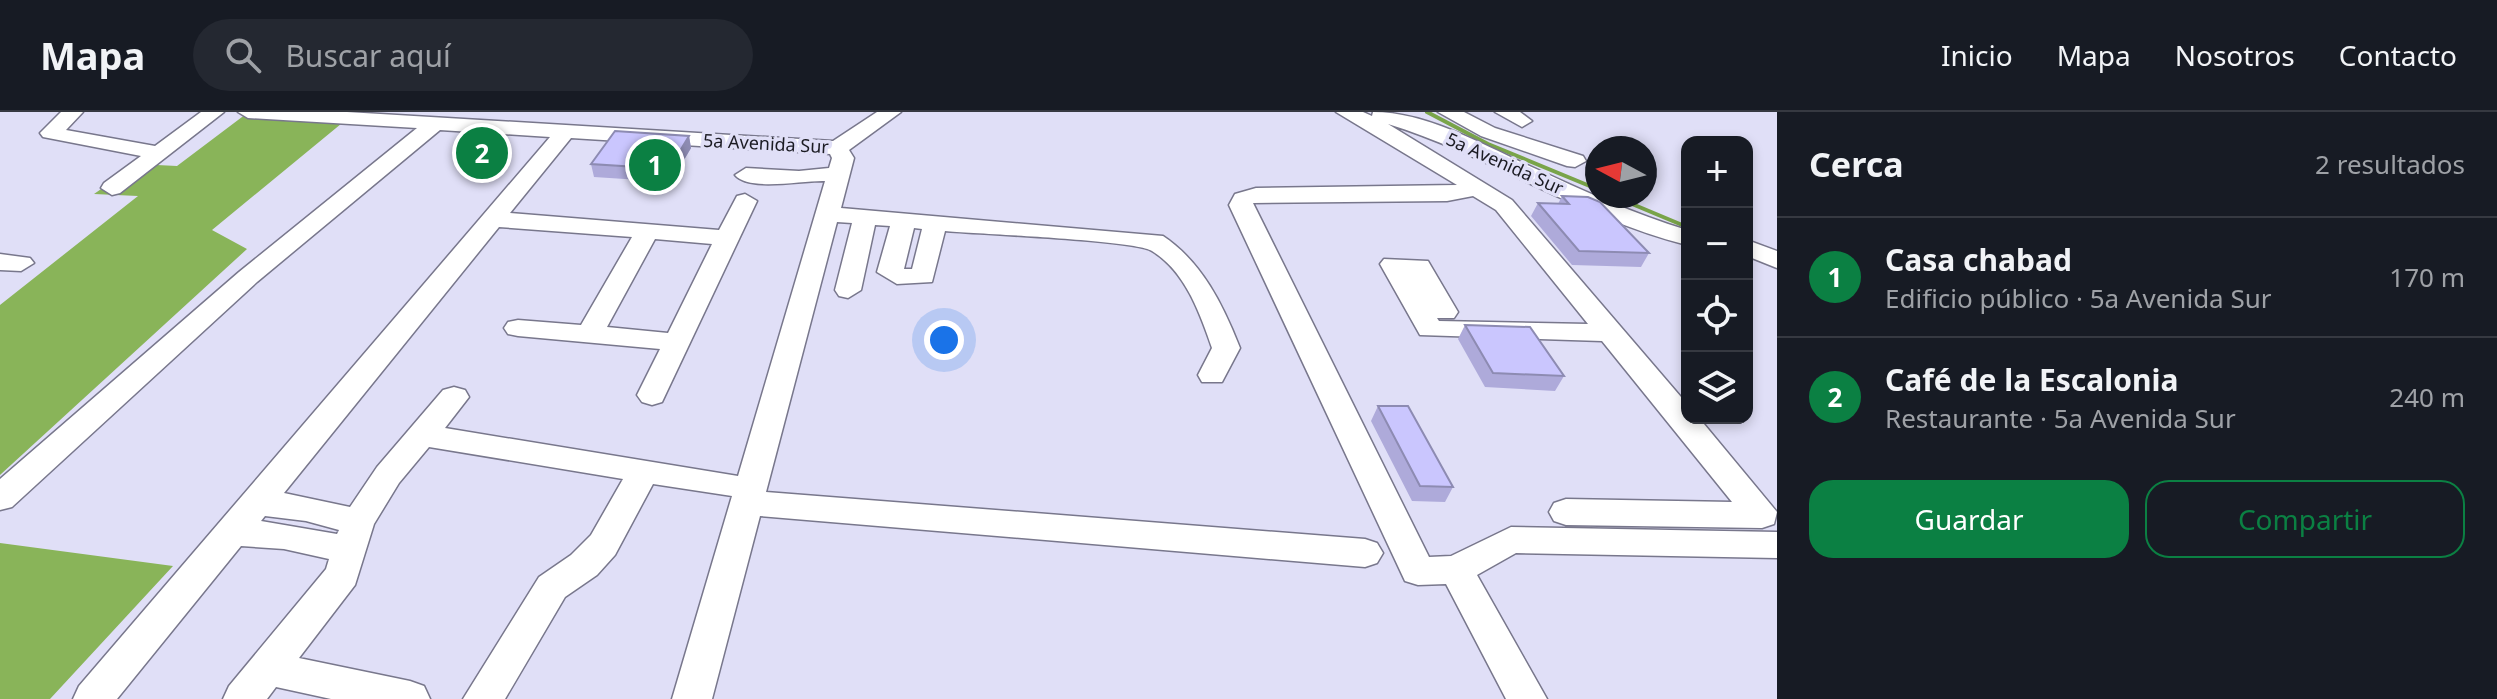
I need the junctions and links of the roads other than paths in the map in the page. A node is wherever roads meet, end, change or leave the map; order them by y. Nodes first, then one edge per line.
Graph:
1 (73, 112) edge
2 (214, 112) edge
3 (248, 112) edge
4 (891, 112) edge
5 (1346, 112) edge
6 (1366, 112) edge
7 (1448, 112) edge
8 (435, 124) junction
9 (565, 132) junction
10 (158, 153) junction
11 (836, 159) junction
12 (1575, 161) dead end
13 (112, 188) dead end
14 (1478, 188) junction
15 (827, 214) junction
16 (865, 217) junction
17 (494, 219) junction
18 (904, 220) junction
19 (935, 223) junction
20 (648, 231) junction
21 (1681, 236) edge
22 (727, 238) junction
23 (1753, 250) edge
24 (1777, 260) edge
25 (848, 290) dead end
26 (1438, 321) dead end
27 (1604, 325) junction
28 (518, 328) dead end
29 (589, 334) junction
30 (678, 342) junction
31 (1212, 375) dead end
32 (652, 395) dead end
33 (454, 397) dead end
34 (422, 435) junction
35 (644, 471) junction
36 (738, 494) junction
37 (0, 498) edge
38 (258, 503) junction
39 (1566, 512) dead end
40 (232, 532) junction
41 (353, 536) junction
42 (1777, 545) edge
43 (1365, 553) dead end
44 (1456, 570) junction
45 (268, 668) junction
46 (93, 699) edge
47 (243, 699) edge
48 (410, 699) edge
49 (483, 699) edge
50 (692, 699) edge
51 (1527, 699) edge

1 - 10 street
2 - 10 street
3 - 8 street, 5a Avenida Sur
4 - 11 street, 5a Avenida Sur
5 - 14 street
6 - 21 street, 5a Avenida Sur
7 - 12 street
8 - 9 street, 5a Avenida Sur
8 - 37 street
9 - 11 street, 5a Avenida Sur
9 - 17 street
10 - 13 street
11 - 15 street
11 - 22 street
14 - 27 street
14 - 44 street
15 - 16 street
15 - 36 street
16 - 18 street
16 - 25 street
17 - 20 street
17 - 38 street
18 - 19 street
18 - 19 street
19 - 31 street
20 - 22 street
20 - 29 street
22 - 30 street
23 - 24 street
26 - 27 street
27 - 39 street
28 - 29 street
29 - 30 street
30 - 32 street
33 - 34 street
34 - 35 street
34 - 41 street
35 - 36 street
35 - 49 street
36 - 43 street
36 - 50 street
38 - 40 street
38 - 41 street
40 - 41 street
40 - 46 street
41 - 45 street
42 - 44 street
44 - 51 street
45 - 47 street
45 - 48 street

